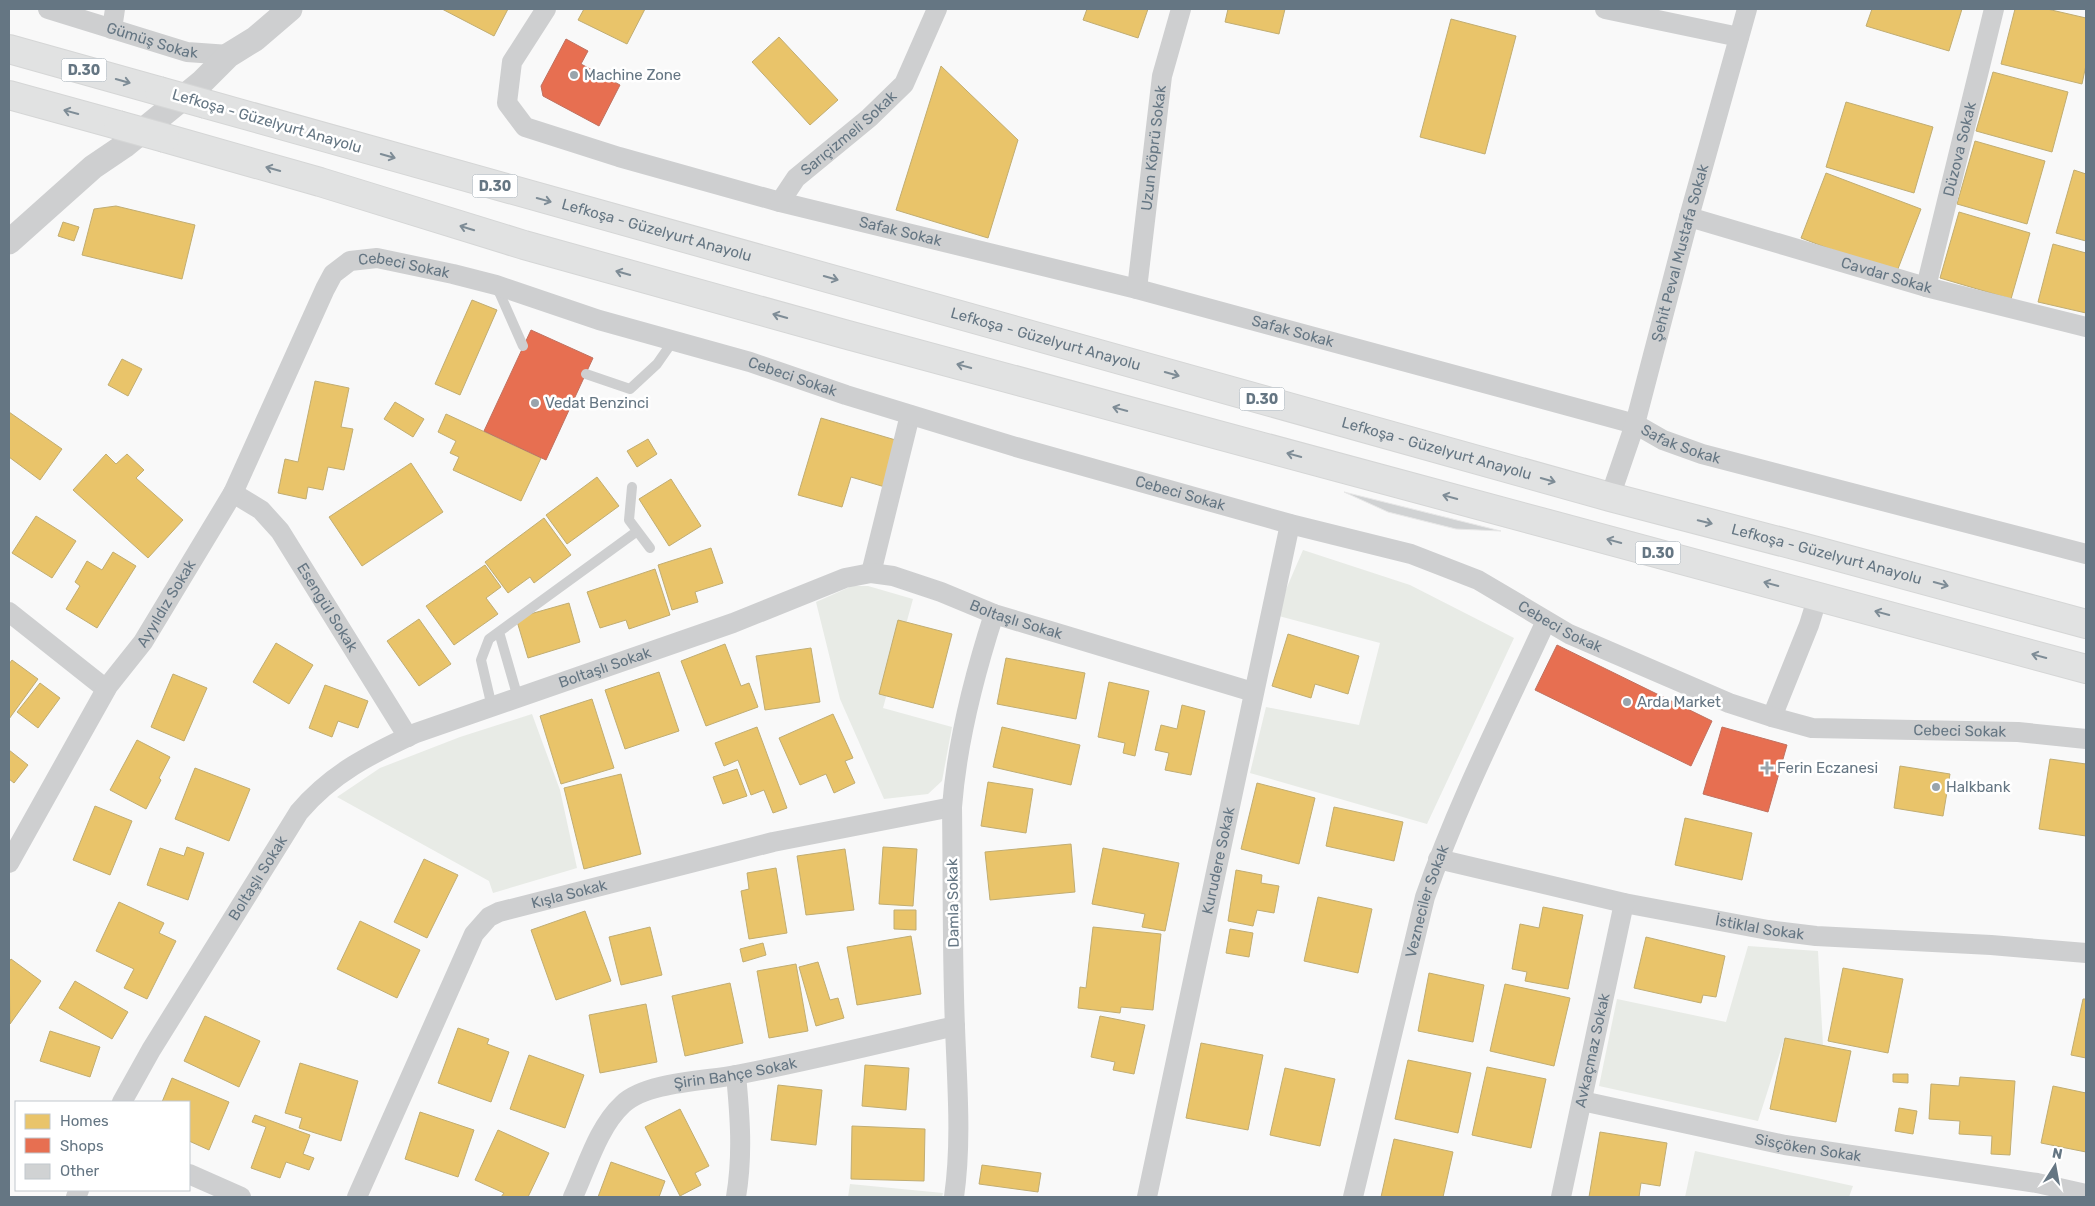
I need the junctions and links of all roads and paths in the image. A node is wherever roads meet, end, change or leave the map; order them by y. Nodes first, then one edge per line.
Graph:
1 (48, 9) edge
2 (115, 9) edge
3 (290, 9) edge
4 (546, 9) edge
5 (937, 9) edge
6 (1181, 9) edge
7 (1605, 9) edge
8 (1747, 9) edge
9 (1994, 9) edge
10 (112, 29) junction
11 (1739, 37) junction
12 (9, 49) edge
13 (229, 55) junction
14 (204, 94) junction
15 (9, 95) edge
16 (121, 135) junction
17 (780, 202) junction
18 (1689, 217) junction
19 (10, 242) edge
20 (496, 286) junction
21 (1926, 287) junction
22 (1137, 289) junction
23 (2086, 327) edge
24 (306, 334) joint
25 (673, 341) junction
26 (524, 346) dead end
27 (586, 374) dead end
28 (910, 415) junction
29 (1635, 424) junction
30 (632, 487) dead end
31 (233, 492) junction
32 (1610, 497) junction
33 (1290, 524) junction
34 (636, 532) junction
35 (650, 548) dead end
36 (2086, 554) edge
37 (871, 574) junction
38 (1818, 596) junction
39 (9, 612) edge
40 (994, 614) junction
41 (1546, 620) junction
42 (2086, 624) edge
43 (499, 632) junction
44 (2086, 669) edge
45 (106, 689) junction
46 (1253, 692) junction
47 (518, 698) junction
48 (492, 707) junction
49 (1772, 717) junction
50 (408, 737) junction
51 (2086, 739) edge
52 (952, 807) junction
53 (11, 852) edge
54 (1438, 859) junction
55 (1624, 903) junction
56 (2086, 953) edge
57 (955, 1026) junction
58 (736, 1075) junction
59 (123, 1101) edge
60 (1582, 1101) junction
61 (190, 1174) edge
62 (2086, 1194) edge
63 (241, 1197) edge
64 (357, 1197) edge
65 (573, 1197) edge
66 (736, 1197) edge
67 (954, 1197) edge
68 (1147, 1197) edge
69 (1353, 1197) edge
70 (1561, 1197) edge

1 - 10 street, Gümüş Sokak
2 - 10 street
3 - 13 street, Gümüş Sokak
4 - 17 street, Safak Sokak
5 - 17 street, Sarıçizmeli Sokak
6 - 22 street, Uzun Köprü Sokak
7 - 11 street
8 - 11 street, Şehit Peval Mustafa Sokak
9 - 21 street, Düzova Sokak
10 - 13 street, Gümüş Sokak
11 - 18 street, Şehit Peval Mustafa Sokak
12 -> 14 highway, Lefkoşa - Güzelyurt Anayolu / D.30, bridge
13 - 14 street, Gümüş Sokak
14 - 16 street, Gümüş Sokak
14 -> 32 highway, Lefkoşa - Güzelyurt Anayolu / D.30
16 -> 15 highway
16 - 19 street, Gümüş Sokak
38 -> 16 highway, D.30, bridge
17 - 22 street, Safak Sokak
18 - 21 street, Cavdar Sokak
18 - 29 street, Şehit Peval Mustafa Sokak
20 - 24 street, Cebeci Sokak
20 - 25 street, Cebeci Sokak
20 - 26 lane
21 - 23 street, Cavdar Sokak
22 - 29 street, Safak Sokak
24 - 31 street, Ayyıldız Sokak
25 - 27 lane
25 - 28 street, Cebeci Sokak
28 - 33 street, Cebeci Sokak
28 - 37 street
29 - 32 street, Şehit Peval Mustafa Sokak
29 - 36 street, Safak Sokak
30 - 34 lane
31 - 45 street, Ayyıldız Sokak
31 - 50 street, Esengül Sokak
32 -> 42 highway, Lefkoşa - Güzelyurt Anayolu / D.30
33 - 41 street, Cebeci Sokak
33 - 46 street, Kurudere Sokak
34 - 35 lane
34 - 43 lane
37 - 40 street, Boltaşlı Sokak
37 - 47 street, Boltaşlı Sokak
44 -> 38 highway, D.30
38 - 49 street
39 - 45 street
40 - 46 street, Boltaşlı Sokak
40 - 52 street, Damla Sokak
41 - 49 street, Cebeci Sokak
41 - 54 street, Vezneciler Sokak
43 - 47 lane
43 - 48 lane
45 - 53 street, Ayyıldız Sokak
46 - 68 street, Kurudere Sokak
47 - 48 street, Boltaşlı Sokak
48 - 50 street, Boltaşlı Sokak
49 - 51 street, Cebeci Sokak
50 - 59 street, Boltaşlı Sokak
52 - 57 street, Damla Sokak
52 - 64 street, Kışla Sokak
54 - 55 street, İstiklal Sokak
54 - 69 street, Vezneciler Sokak
55 - 56 street, İstiklal Sokak
55 - 60 street, Avkaçmaz Sokak
57 - 58 street, Şirin Bahçe Sokak
57 - 67 street, Damla Sokak
58 - 65 street, Şirin Bahçe Sokak
58 - 66 street
60 - 62 street, Sisçöken Sokak
60 - 70 street, Avkaçmaz Sokak
61 - 63 street

